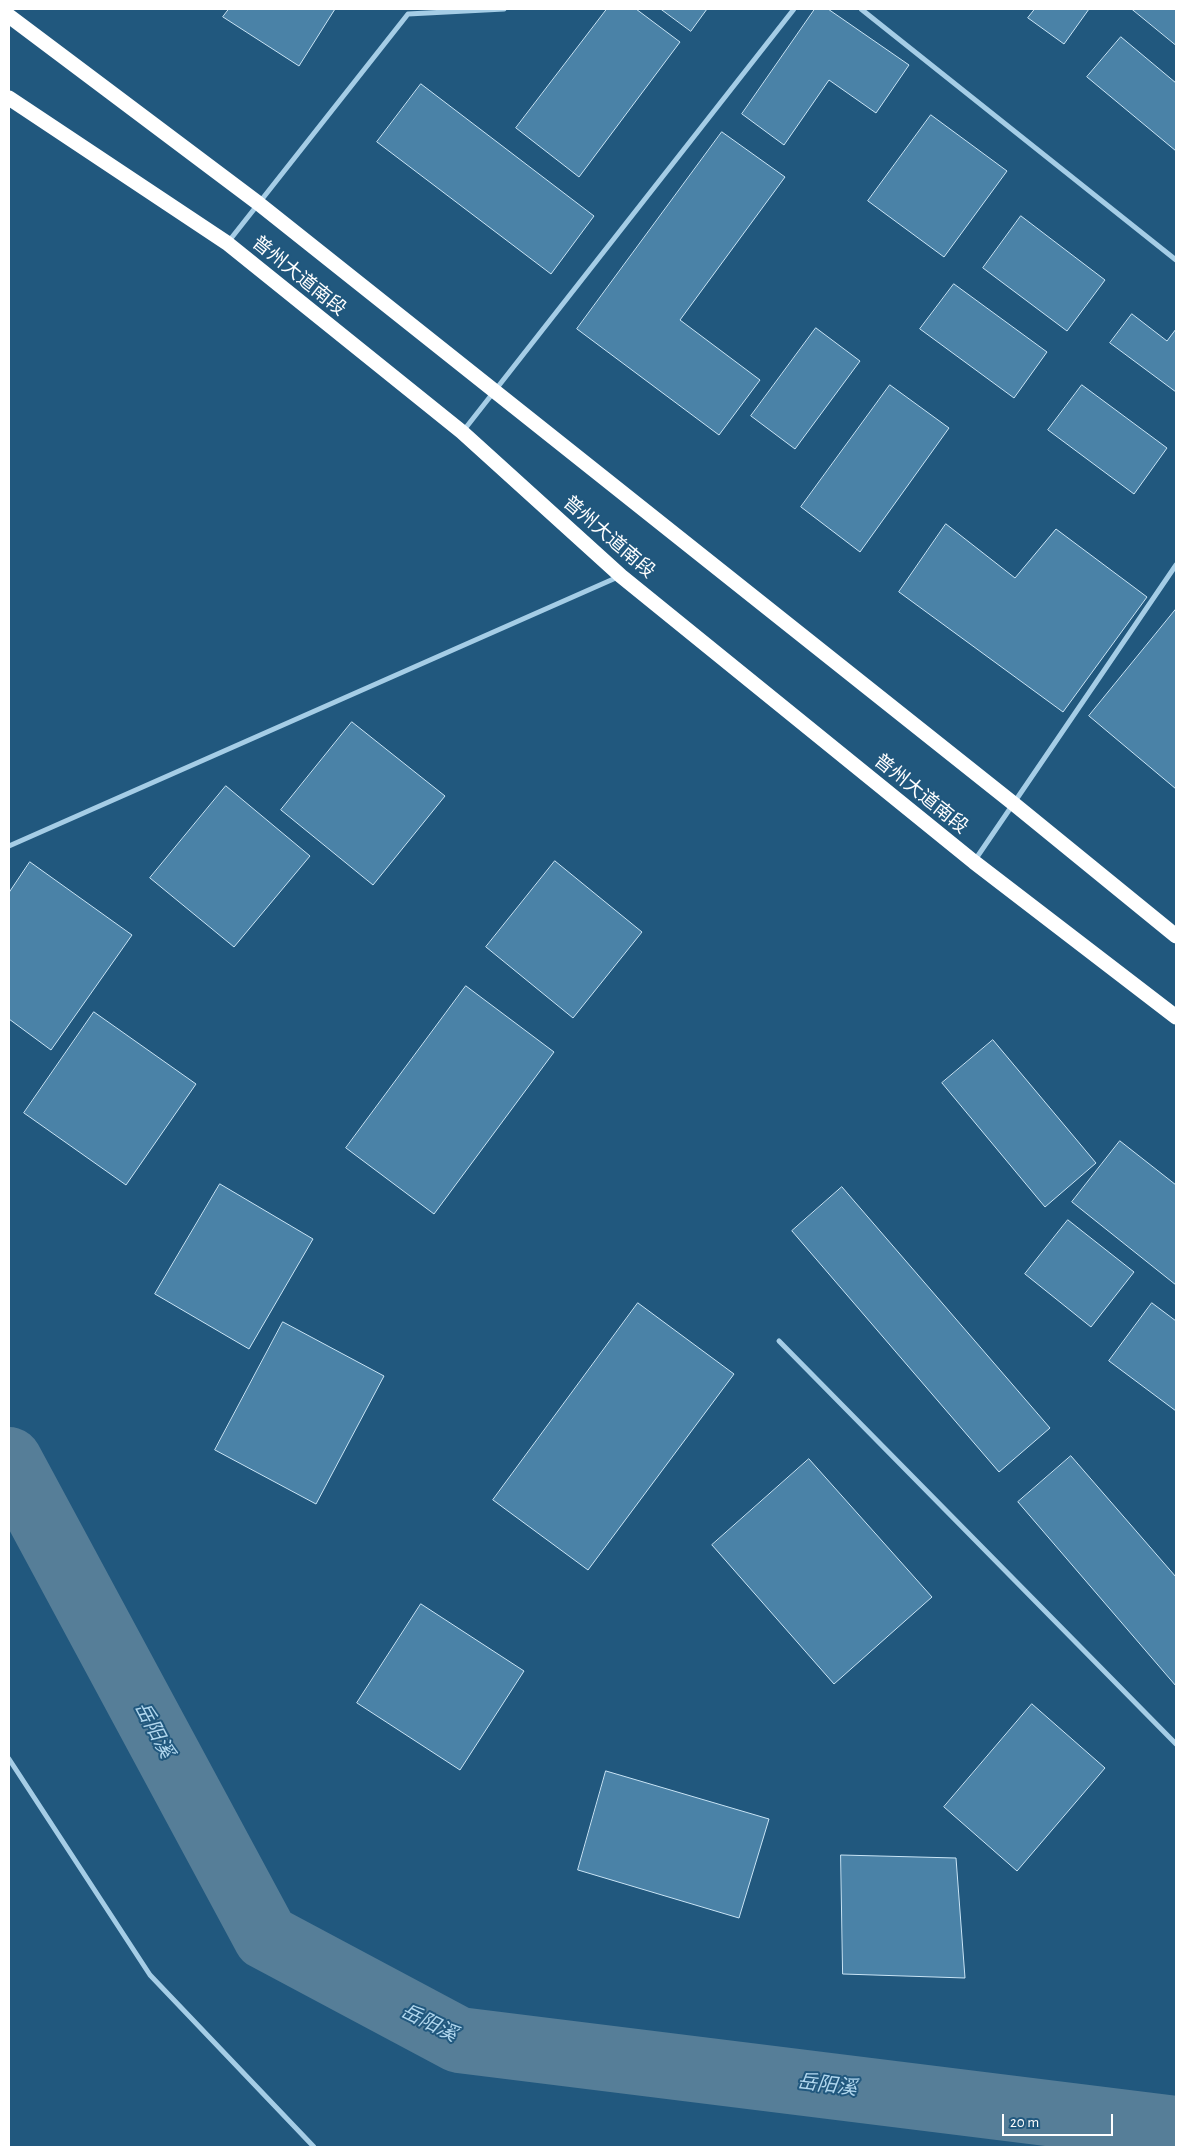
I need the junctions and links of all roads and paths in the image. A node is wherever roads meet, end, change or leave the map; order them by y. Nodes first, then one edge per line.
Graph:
1 (504, 9) edge
2 (794, 9) edge
3 (861, 9) edge
4 (9, 16) edge
5 (9, 98) edge
6 (258, 203) junction
7 (227, 243) junction
8 (1176, 260) edge
9 (495, 390) junction
10 (462, 432) junction
11 (1176, 565) edge
12 (621, 576) junction
13 (1014, 804) junction
14 (9, 846) edge
15 (974, 862) junction
16 (1176, 936) edge
17 (1176, 1017) edge
18 (779, 1341) dead end
19 (1176, 1744) edge
20 (9, 1759) edge
21 (314, 2147) edge

1 - 6 street
2 - 9 street
3 - 8 street
4 - 6 highway, 普州大道南段
5 - 7 highway, 普州大道南段
6 - 7 street
6 - 9 highway, 普州大道南段
7 - 10 highway, 普州大道南段
9 - 10 street
9 - 13 highway, 普州大道南段
10 - 12 highway, 普州大道南段
11 - 13 street
12 - 14 street
12 - 15 highway, 普州大道南段
13 - 15 street
13 - 16 highway, 普州大道南段
15 - 17 highway, 普州大道南段
18 - 19 street
20 - 21 street

